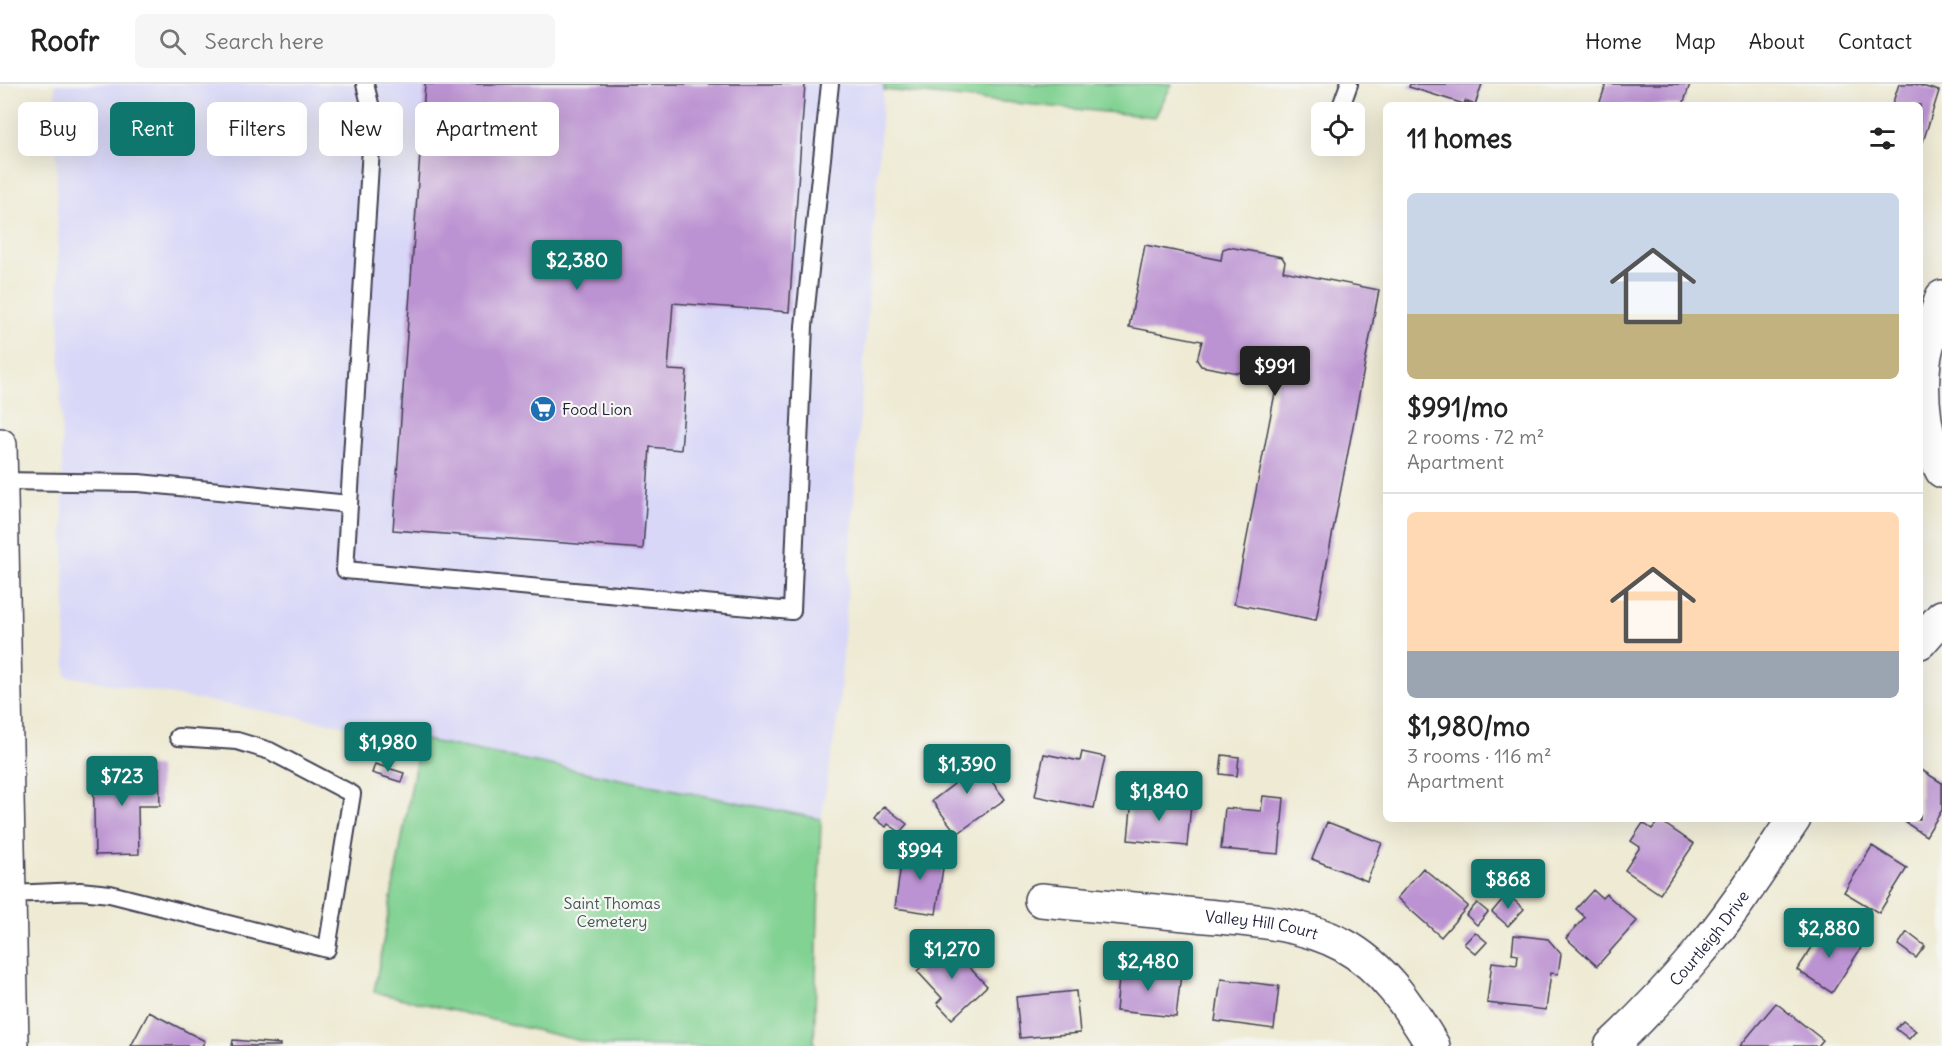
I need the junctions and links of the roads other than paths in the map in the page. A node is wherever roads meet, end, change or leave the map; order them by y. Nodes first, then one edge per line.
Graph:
1 (365, 84) edge
2 (830, 84) edge
3 (1349, 84) edge
4 (1343, 102) edge
5 (1942, 297) edge
6 (0, 445) edge
7 (1942, 471) edge
8 (0, 481) edge
9 (349, 504) junction
10 (1942, 617) edge
11 (1923, 639) edge
12 (2, 676) edge
13 (178, 737) dead end
14 (1792, 822) edge
15 (1041, 900) dead end
16 (7, 909) edge
17 (12, 1046) edge
18 (1433, 1046) edge
19 (1611, 1046) edge

1 - 9 lane
2 - 9 lane
3 - 4 lane
5 - 7 street
6 - 8 street
8 - 9 lane
8 - 12 street
10 - 11 street
12 - 16 street
13 - 16 lane
14 - 19 street, Courtleigh Drive
15 - 18 street, Valley Hill Court
16 - 17 street

